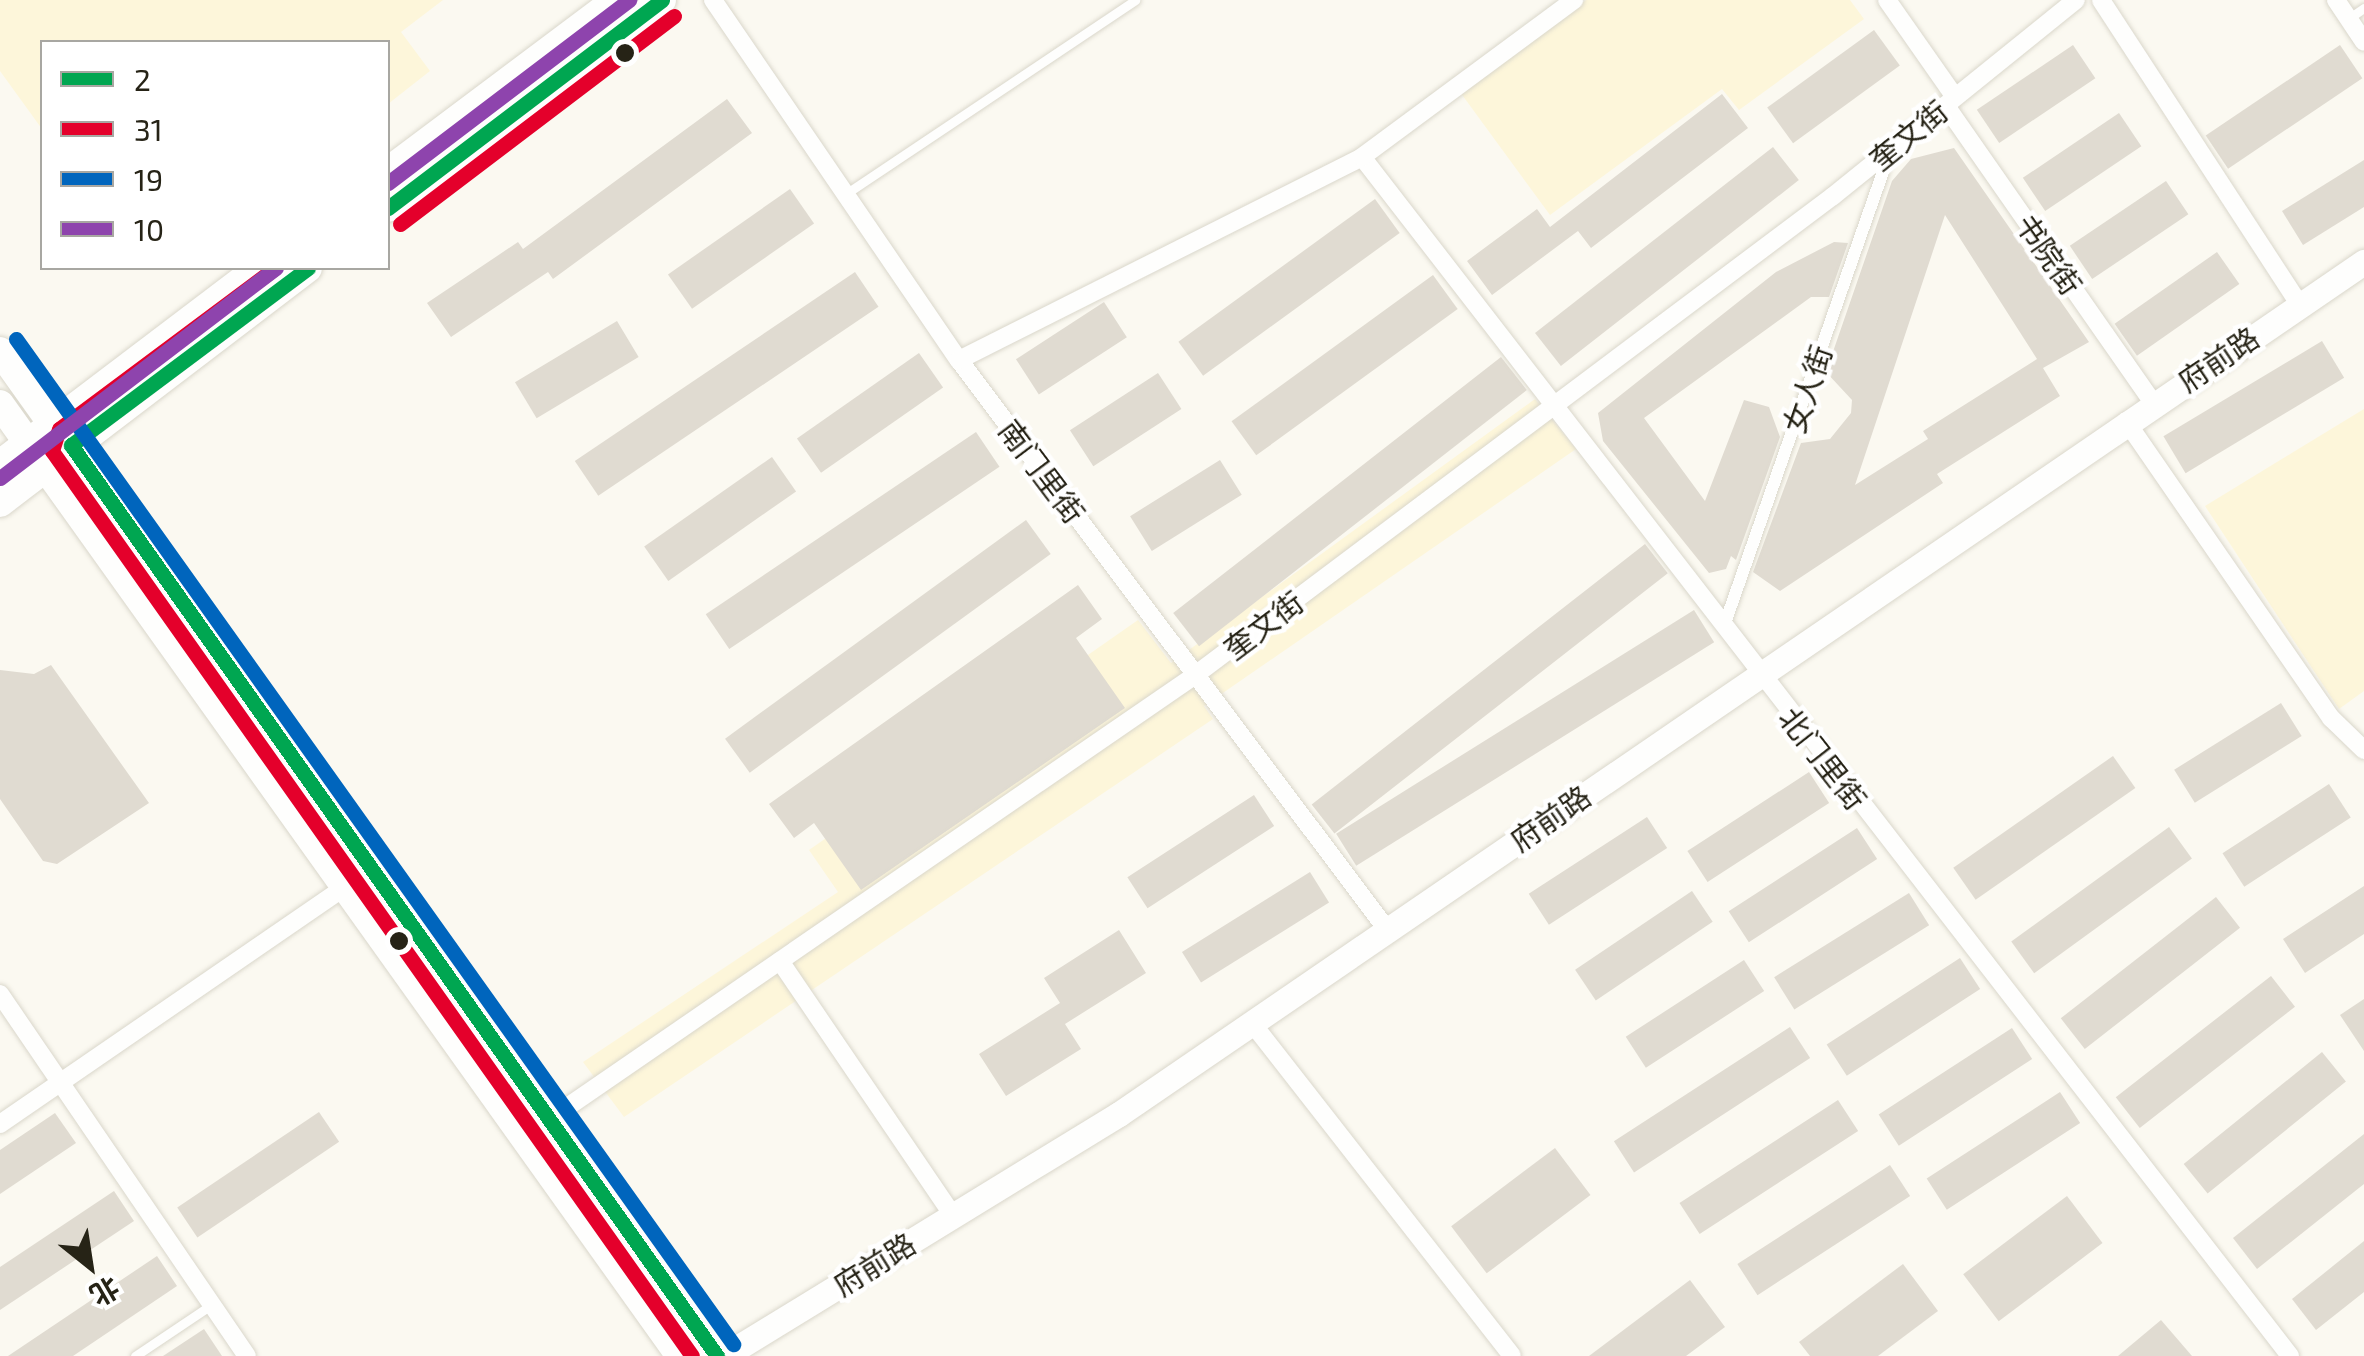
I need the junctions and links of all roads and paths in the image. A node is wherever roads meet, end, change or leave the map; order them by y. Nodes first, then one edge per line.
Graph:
1 (616, 0) edge
2 (662, 0) edge
3 (713, 0) edge
4 (1135, 0) edge
5 (1574, 0) edge
6 (1888, 0) edge
7 (2076, 0) edge
8 (2101, 0) edge
9 (2336, 0) edge
10 (2356, 13) edge
11 (2364, 42) edge
12 (1950, 101) junction
13 (1890, 152) junction
14 (1362, 157) junction
15 (390, 169) edge
16 (846, 194) junction
17 (390, 206) edge
18 (2364, 262) edge
19 (255, 270) edge
20 (305, 270) edge
21 (2300, 305) junction
22 (0, 350) edge
23 (959, 360) junction
24 (2152, 403) junction
25 (0, 404) edge
26 (1559, 405) junction
27 (53, 420) junction
28 (2126, 421) junction
29 (28, 441) junction
30 (71, 444) junction
31 (0, 464) edge
32 (46, 465) junction
33 (0, 503) edge
34 (1724, 626) junction
35 (1758, 674) junction
36 (1194, 676) junction
37 (2364, 750) edge
38 (346, 886) junction
39 (1388, 930) junction
40 (780, 960) junction
41 (0, 994) edge
42 (1252, 1023) junction
43 (59, 1082) junction
44 (547, 1121) junction
45 (0, 1124) edge
46 (953, 1216) junction
47 (211, 1305) junction
48 (135, 1356) edge
49 (247, 1356) edge
50 (680, 1356) edge
51 (720, 1356) edge
52 (1512, 1356) edge
53 (2290, 1356) edge

1 - 15 main road
2 - 17 main road
3 - 16 street, 南门里街
4 - 16 lane
5 - 14 street
6 - 12 street, 书院街
7 - 12 street, 奎文街
8 - 21 street
9 - 10 street
10 - 11 street
12 - 13 street, 奎文街
12 - 24 street, 书院街
13 - 26 street, 奎文街
13 - 34 street, 女人街
14 - 23 street
14 - 26 street, 北门里街
16 - 23 street, 南门里街
18 - 21 main road, 府前路
19 - 27 main road
20 - 30 main road
21 - 24 main road, 府前路
22 - 27 main road
23 - 36 street, 南门里街
24 - 28 main road, 府前路
25 - 29 main road
26 - 34 street, 北门里街
26 - 36 street, 奎文街
27 - 29 main road
27 - 30 main road
28 - 35 main road, 府前路
28 - 37 street
29 - 31 main road
29 - 32 main road
30 - 32 main road
30 - 44 main road
32 - 33 main road
32 - 38 main road
34 - 35 street, 北门里街
35 - 39 main road, 府前路
35 - 53 street, 北门里街
36 - 39 street, 南门里街
36 - 40 street, 奎文街
38 - 43 street
38 - 50 main road
39 - 42 main road, 府前路
40 - 44 street, 奎文街
40 - 46 street
41 - 43 street
42 - 46 main road, 府前路
42 - 52 street
43 - 45 street
43 - 47 street
44 - 51 main road
46 - 51 main road, 府前路
47 - 48 lane
47 - 49 street

